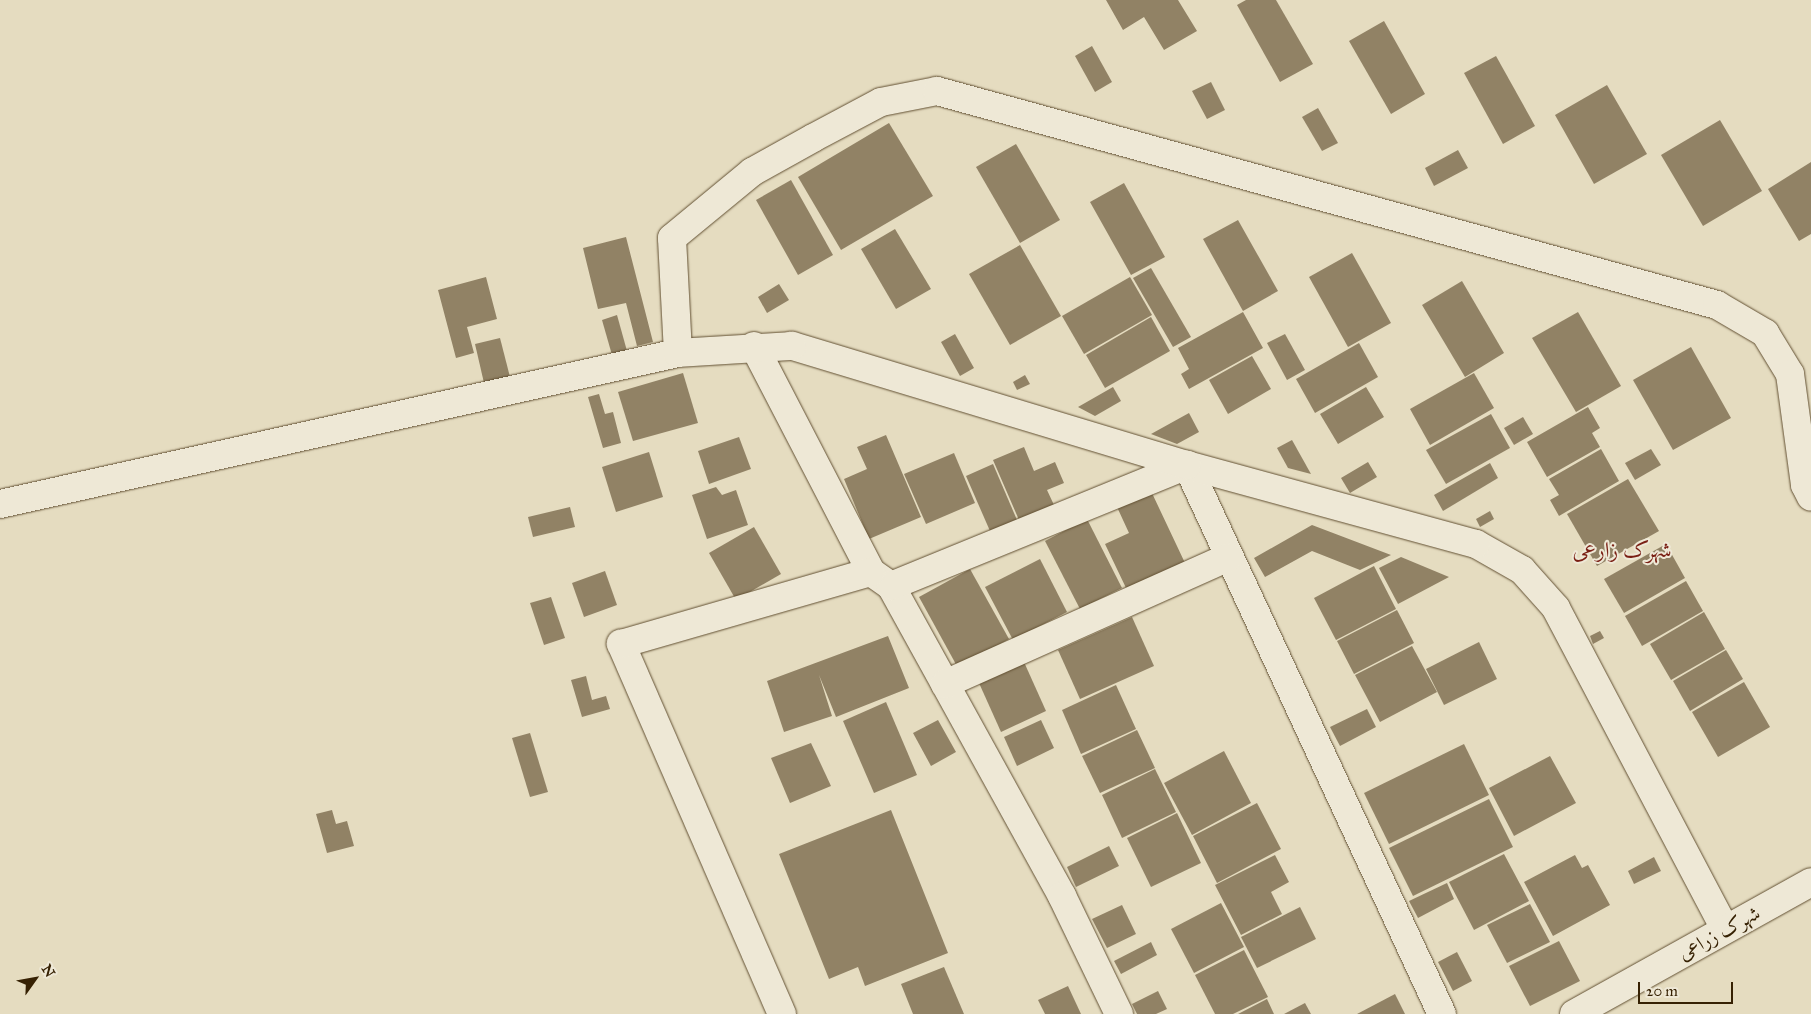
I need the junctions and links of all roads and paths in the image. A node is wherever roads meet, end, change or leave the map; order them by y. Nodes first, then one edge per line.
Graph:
1 (754, 346) junction
2 (678, 353) junction
3 (1187, 465) junction
4 (1811, 497) edge
5 (0, 504) edge
6 (1229, 557) junction
7 (881, 579) junction
8 (945, 684) junction
9 (1811, 882) edge
10 (1726, 929) junction
11 (782, 1014) edge
12 (1119, 1014) edge
13 (1442, 1014) edge
14 (1574, 1014) edge

1 - 2 street
1 - 3 street
1 - 7 street
2 - 4 street
2 - 5 street
3 - 6 street
3 - 7 street
3 - 10 street
6 - 8 street
6 - 13 street
7 - 8 street
7 - 11 street
8 - 12 street
9 - 10 street, شهرک زراعی
10 - 14 street, شهرک زراعی

